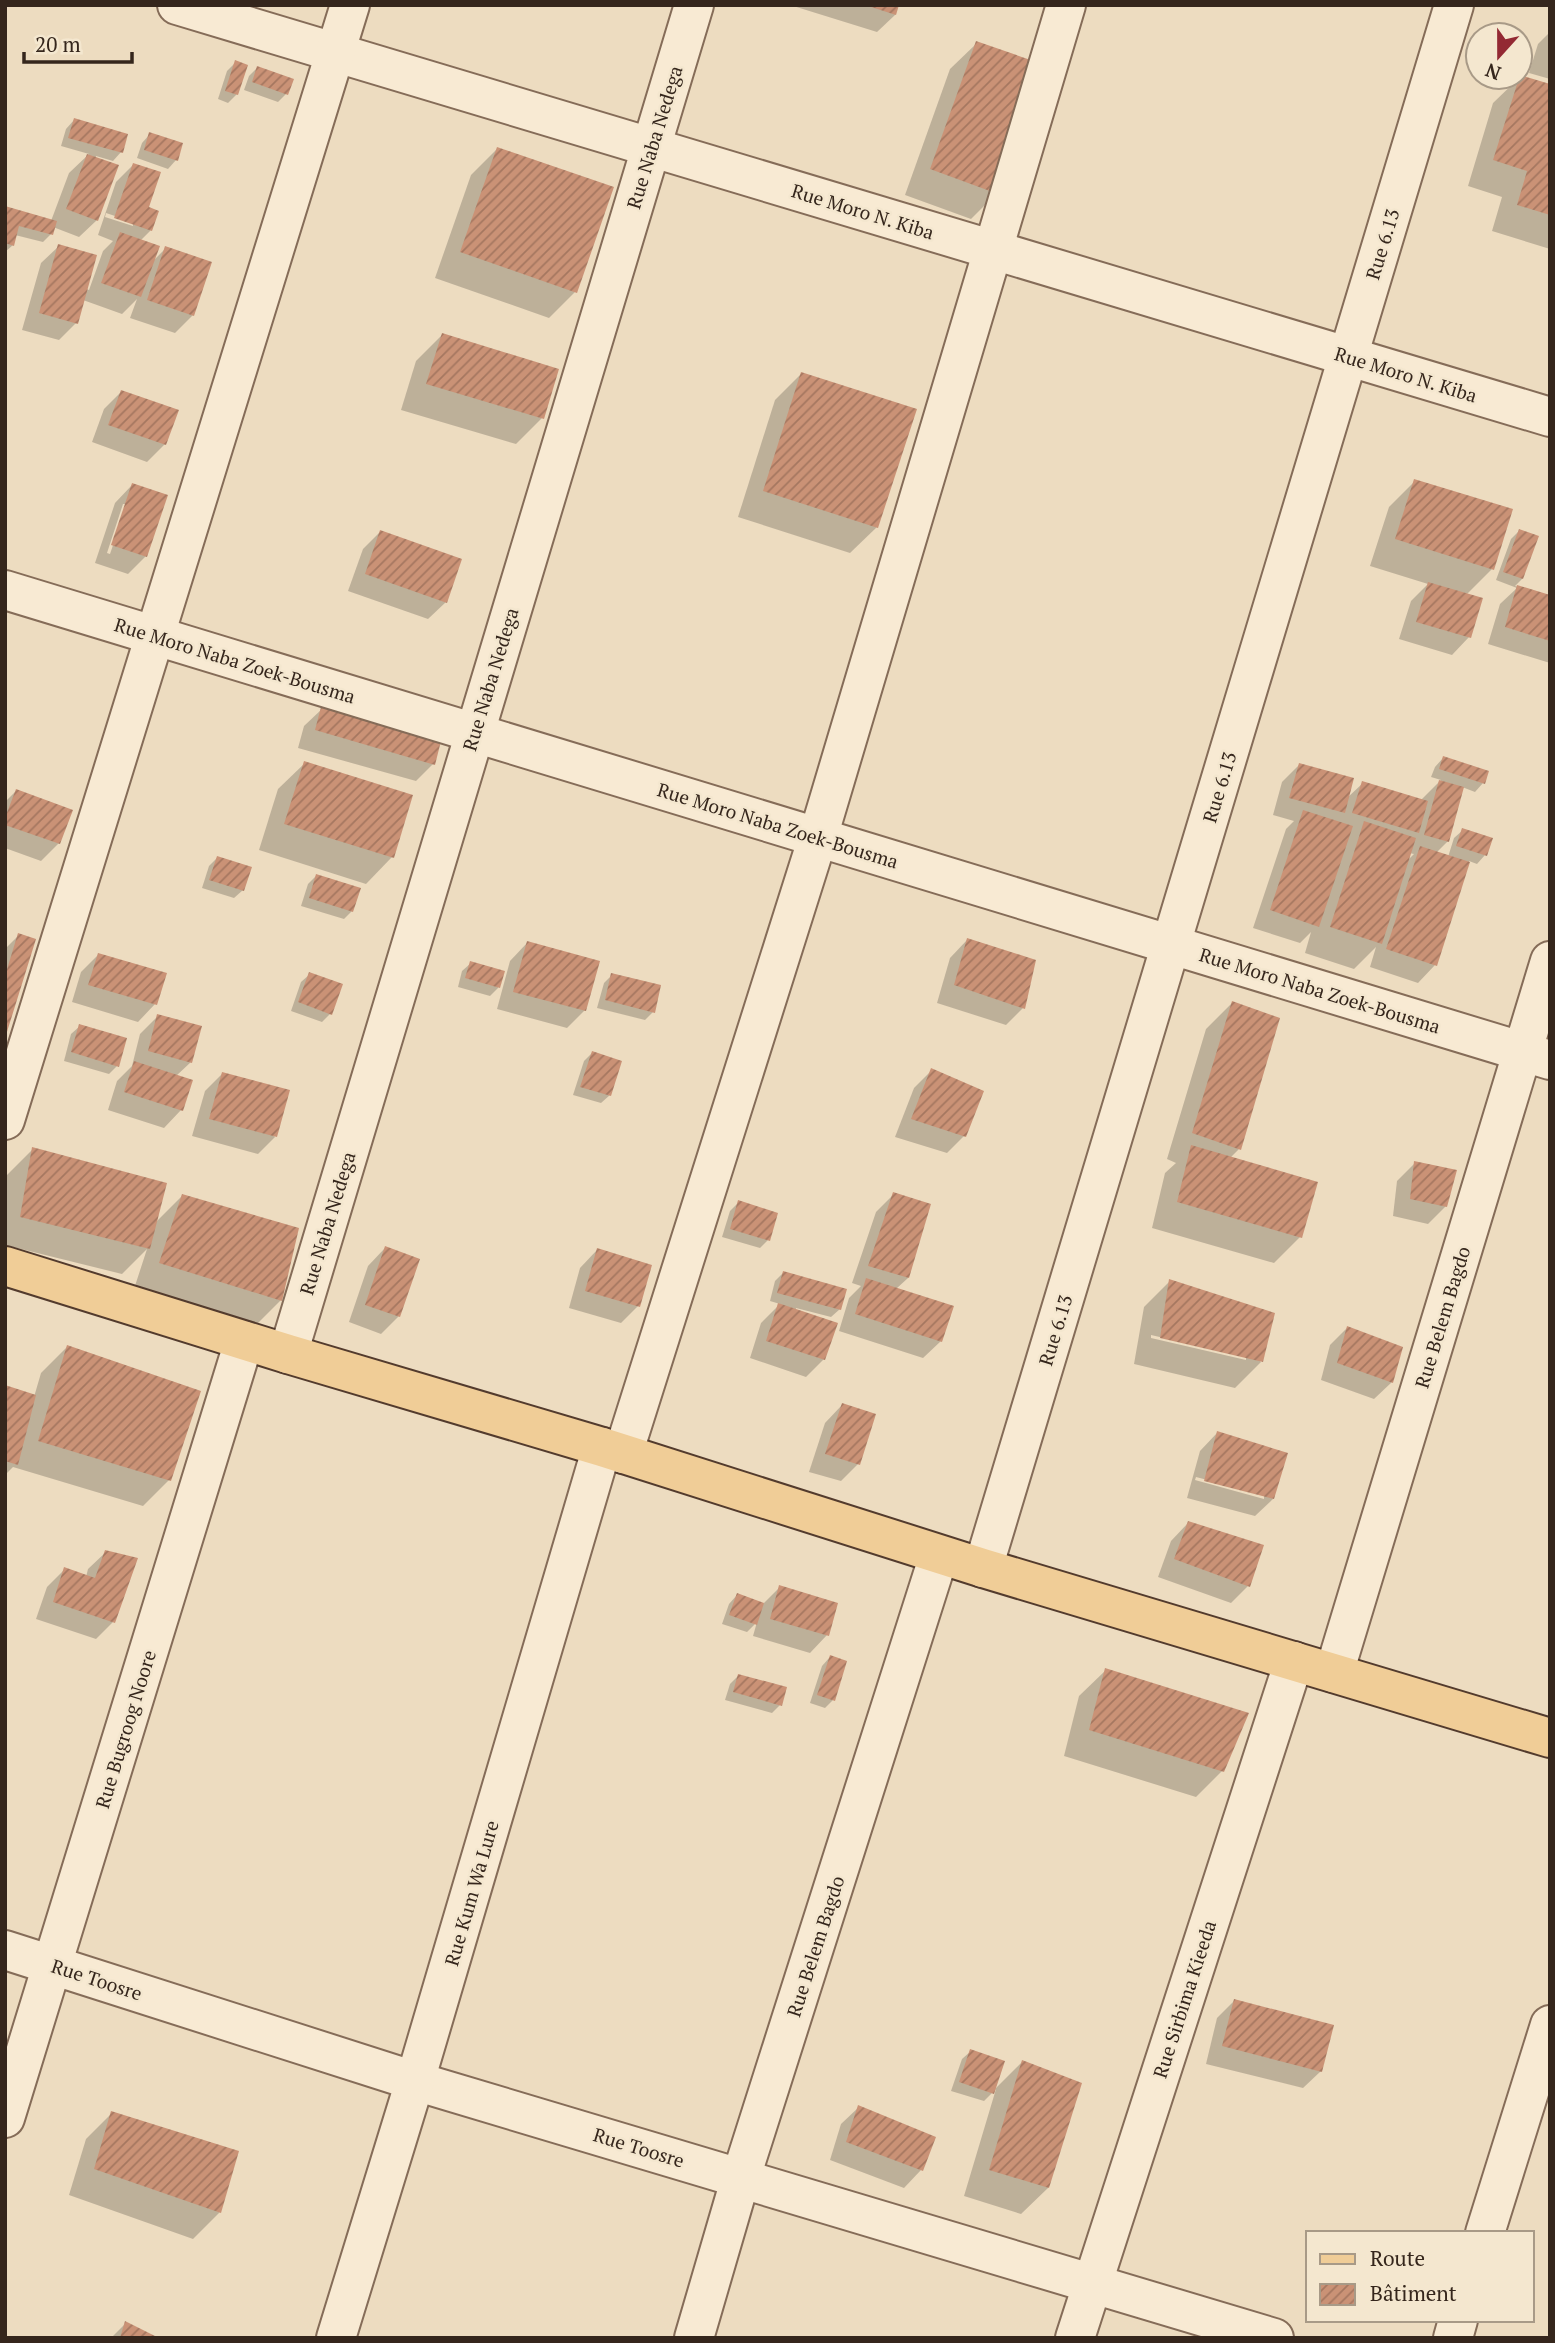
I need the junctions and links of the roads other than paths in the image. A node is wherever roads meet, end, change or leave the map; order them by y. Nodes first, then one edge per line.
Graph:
1 (177, 5) edge
2 (350, 5) edge
3 (694, 5) edge
4 (1066, 5) edge
5 (1454, 5) edge
6 (336, 53) junction
7 (651, 148) junction
8 (993, 250) junction
9 (1348, 357) junction
10 (1550, 417) edge
11 (5, 590) edge
12 (154, 636) junction
13 (474, 733) junction
14 (818, 837) junction
15 (1171, 945) junction
16 (1550, 961) edge
17 (1536, 1056) edge
18 (5, 1120) edge
19 (5, 1266) edge
20 (244, 1340) junction
21 (288, 1354) junction
22 (612, 1451) junction
23 (939, 1555) junction
24 (983, 1568) junction
25 (1294, 1661) junction
26 (1334, 1673) junction
27 (1550, 1738) edge
28 (5, 1950) edge
29 (52, 1965) junction
30 (1550, 2025) edge
31 (415, 2081) junction
32 (5, 2118) edge
33 (741, 2177) junction
34 (1486, 2231) edge
35 (1091, 2284) junction
36 (336, 2338) edge
37 (694, 2338) edge
38 (1075, 2338) edge
39 (1274, 2338) edge

1 - 6 street, Rue Moro N. Kiba
2 - 6 street
3 - 7 street, Rue Naba Nedega
4 - 8 street, Rue Kum Wa Lure
5 - 9 street, Rue 6.13
6 - 7 street, Rue Moro N. Kiba
6 - 12 street
7 - 8 street, Rue Moro N. Kiba
7 - 13 street, Rue Naba Nedega
8 - 9 street, Rue Moro N. Kiba
8 - 14 street, Rue Kum Wa Lure
9 - 10 street, Rue Moro N. Kiba
9 - 15 street, Rue 6.13
11 - 12 street, Rue Moro Naba Zoek-Bousma
12 - 13 street, Rue Moro Naba Zoek-Bousma
12 - 18 street
13 - 14 street, Rue Moro Naba Zoek-Bousma
13 - 21 street, Rue Naba Nedega
14 - 15 street, Rue Moro Naba Zoek-Bousma
14 - 22 street, Rue Kum Wa Lure
15 - 17 street, Rue Moro Naba Zoek-Bousma
15 - 24 street, Rue 6.13
16 - 17 street, Rue Belem Bagdo
17 - 26 street, Rue Belem Bagdo
19 - 20 main road
20 - 21 main road
20 - 29 street, Rue Bugroog Noore
21 - 22 main road
22 - 23 main road
22 - 31 street, Rue Kum Wa Lure
23 - 24 main road
23 - 33 street, Rue Belem Bagdo
24 - 25 main road
25 - 26 main road
25 - 35 street, Rue Sirbima Kieeda
26 - 27 main road
28 - 29 street, Rue Toosre
29 - 31 street, Rue Toosre
29 - 32 street, Rue Bugroog Noore
30 - 34 street
31 - 33 street, Rue Toosre
31 - 36 street, Rue Kum Wa Lure
33 - 35 street, Rue Toosre
33 - 37 street, Rue Belem Bagdo
35 - 38 street, Rue Sirbima Kieeda
35 - 39 street, Rue Toosre

